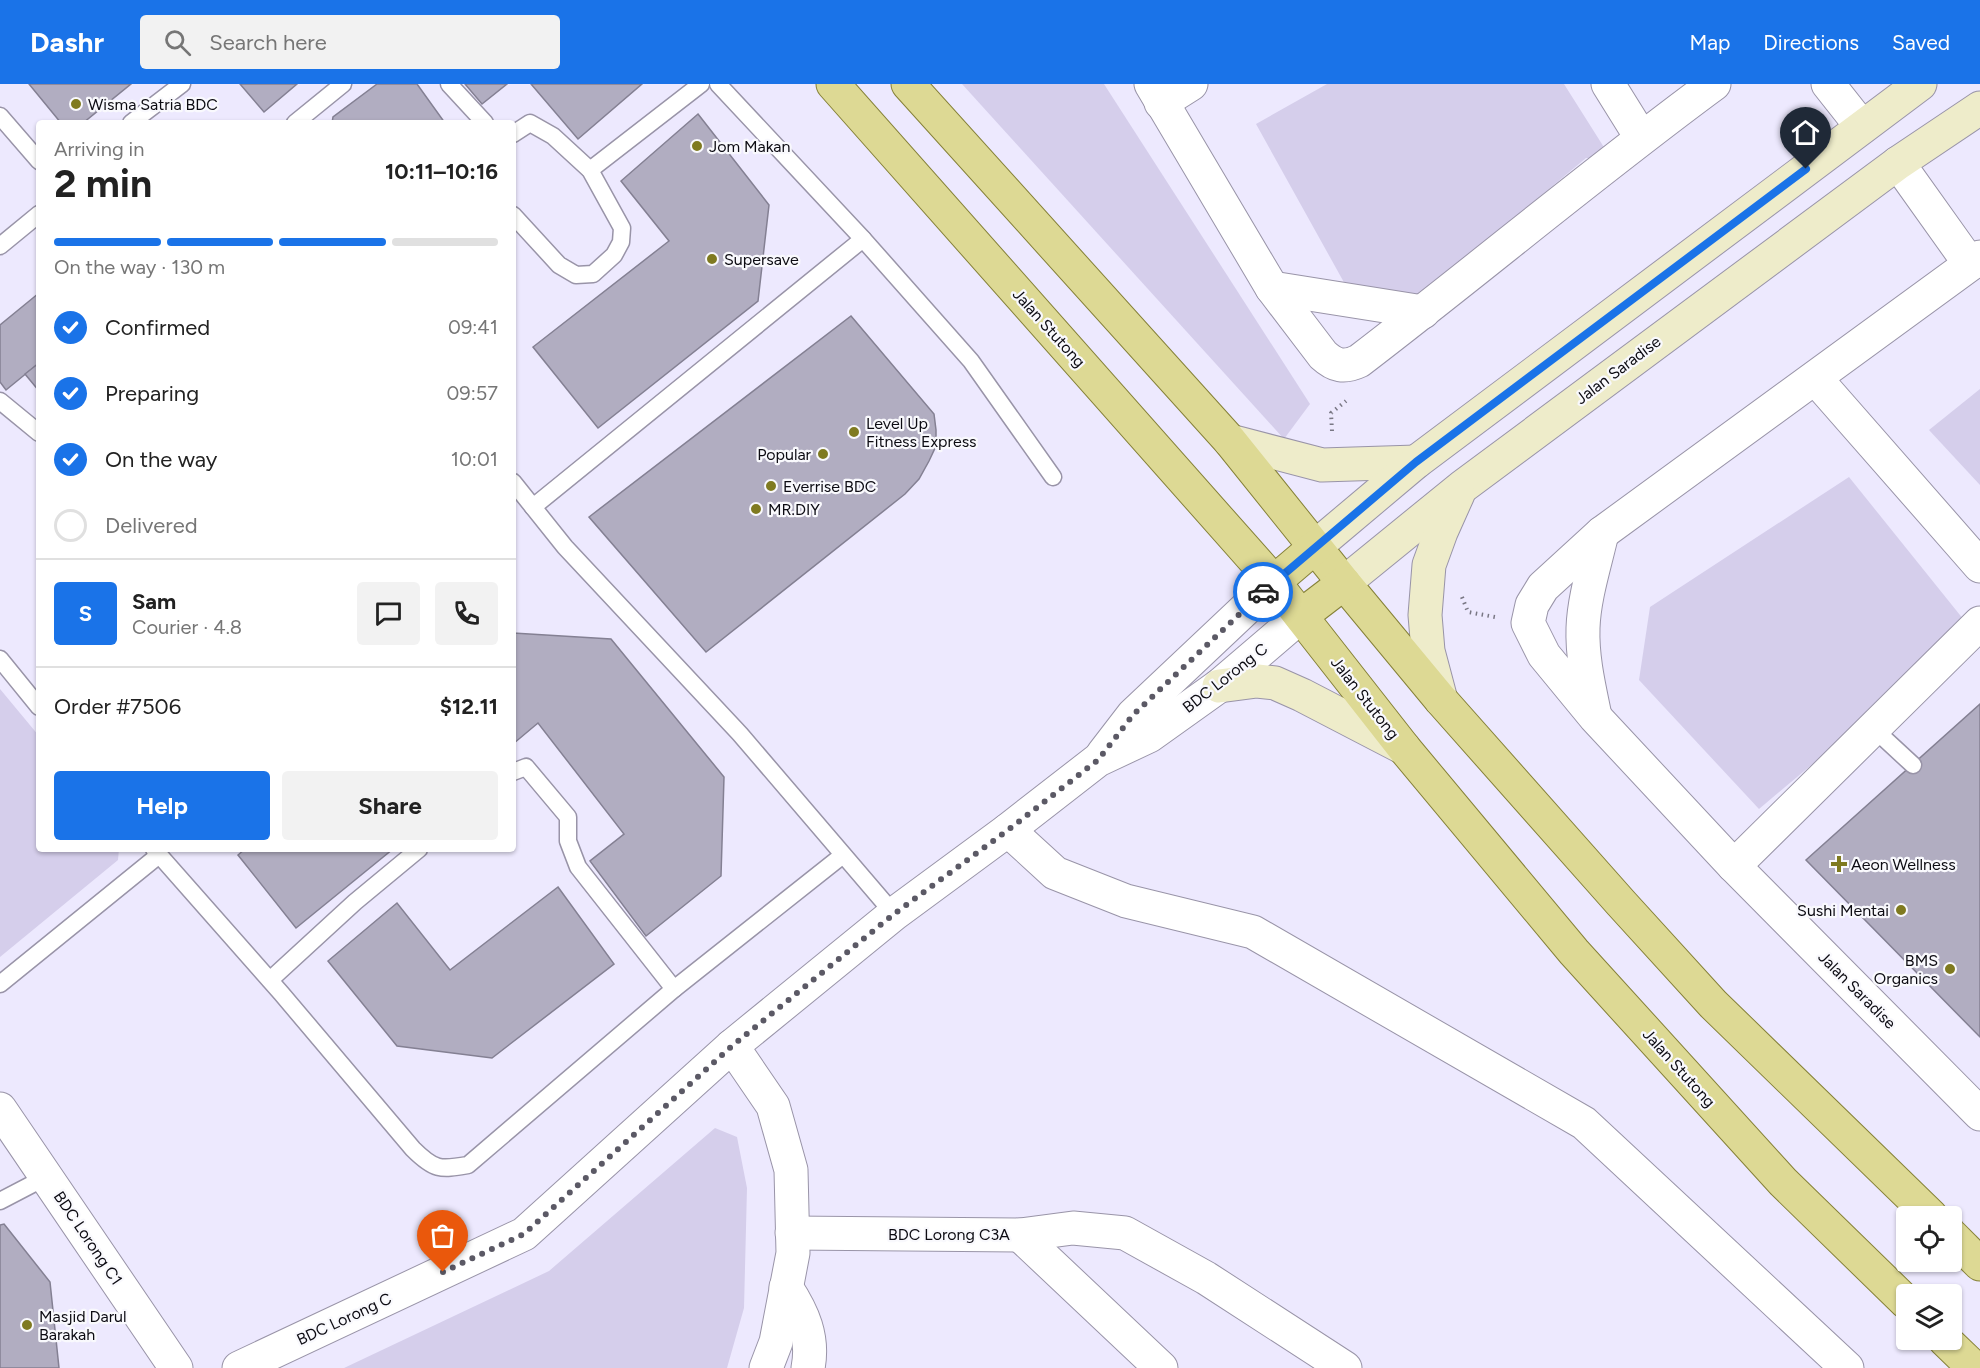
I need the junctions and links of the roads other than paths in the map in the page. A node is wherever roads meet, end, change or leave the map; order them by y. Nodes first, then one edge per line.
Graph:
1 (182, 84) edge
2 (343, 84) edge
3 (449, 84) edge
4 (701, 84) edge
5 (717, 84) edge
6 (833, 84) edge
7 (908, 84) edge
8 (1191, 84) edge
9 (1608, 84) edge
10 (1714, 84) edge
11 (1828, 84) edge
12 (1920, 84) edge
13 (1156, 94) edge
14 (1980, 108) edge
15 (0, 116) edge
16 (135, 120) edge
17 (300, 120) edge
18 (483, 120) edge
19 (1862, 127) junction
20 (516, 132) edge
21 (1641, 138) junction
22 (36, 158) edge
23 (1898, 163) junction
24 (590, 170) junction
25 (36, 216) edge
26 (516, 218) edge
27 (863, 239) junction
28 (0, 246) edge
29 (1975, 260) edge
30 (1272, 288) junction
31 (1423, 312) junction
32 (1816, 379) junction
33 (0, 401) edge
34 (36, 431) edge
35 (1230, 441) junction
36 (1416, 462) junction
37 (1053, 477) dead end
38 (516, 487) edge
39 (1462, 487) junction
40 (533, 507) junction
41 (1602, 533) junction
42 (1316, 547) junction
43 (1980, 566) edge
44 (1274, 582) junction
45 (1344, 583) junction
46 (1301, 616) junction
47 (1980, 622) edge
48 (0, 659) edge
49 (1218, 686) junction
50 (1441, 700) junction
51 (36, 703) edge
52 (1595, 717) junction
53 (1873, 728) junction
54 (1404, 748) junction
55 (1098, 760) junction
56 (1912, 765) dead end
57 (516, 771) edge
58 (1008, 830) junction
59 (156, 852) edge
60 (415, 852) edge
61 (843, 855) junction
62 (1734, 866) junction
63 (894, 914) junction
64 (270, 980) junction
65 (0, 984) edge
66 (674, 989) junction
67 (732, 1046) junction
68 (0, 1109) edge
69 (1980, 1114) edge
70 (46, 1176) junction
71 (0, 1201) edge
72 (1921, 1206) edge
73 (792, 1233) junction
74 (1020, 1235) junction
75 (1962, 1246) edge
76 (1980, 1264) edge
77 (786, 1287) junction
78 (1896, 1292) edge
79 (1955, 1350) edge
80 (176, 1368) edge
81 (239, 1368) edge
82 (766, 1368) edge
83 (808, 1368) edge
84 (1161, 1368) edge
85 (1345, 1368) edge
86 (1847, 1368) edge
87 (1974, 1368) edge

1 - 16 lane
2 - 17 lane
3 - 18 lane
4 - 24 lane
5 - 27 lane
6 - 44 main road, Jalan Stutong
7 - 35 main road
8 - 13 street
9 - 21 street
10 - 21 street
11 - 19 street
12 - 19 main road
13 - 30 street
14 - 23 main road, Jalan Saradise
15 - 22 lane
19 - 36 main road
20 - 24 lane
21 - 31 street
23 - 29 street
23 - 39 main road, Jalan Saradise
24 - 26 lane
25 - 28 lane
27 - 37 lane
27 - 40 lane
29 - 32 street
30 - 31 street
30 - 31 street
32 - 41 street
32 - 43 street
33 - 34 lane
35 - 36 main road
35 - 42 main road
36 - 42 main road
38 - 40 lane
39 - 45 main road, Jalan Saradise
39 - 50 main road
40 - 61 lane
41 - 52 street
41 - 52 street, Jalan Saradise
42 - 44 main road, BDC Lorong C
42 - 45 main road
44 - 46 main road, Jalan Stutong
44 - 55 street, BDC Lorong C
45 - 46 main road, BDC Lorong C
45 - 50 main road
46 - 49 street, BDC Lorong C
46 - 54 main road, Jalan Stutong
47 - 53 street
48 - 51 lane
49 - 54 main road
49 - 55 street, BDC Lorong C
50 - 72 main road
52 - 62 street, Jalan Saradise
53 - 56 lane
53 - 62 street
54 - 78 main road, Jalan Stutong
55 - 58 street, BDC Lorong C
57 - 66 lane
58 - 63 street, BDC Lorong C
58 - 86 street
59 - 64 lane
59 - 65 lane
60 - 64 lane
61 - 63 lane
61 - 66 lane
62 - 69 street, Jalan Saradise
63 - 67 street, BDC Lorong C
64 - 66 lane
67 - 73 street
67 - 81 street, BDC Lorong C
68 - 70 street, BDC Lorong C1
70 - 71 lane
70 - 80 street, BDC Lorong C1
73 - 74 street, BDC Lorong C3A
73 - 77 street
74 - 84 street, BDC Lorong C3A
74 - 85 street
75 - 76 main road
77 - 82 street
77 - 83 street
79 - 87 main road

